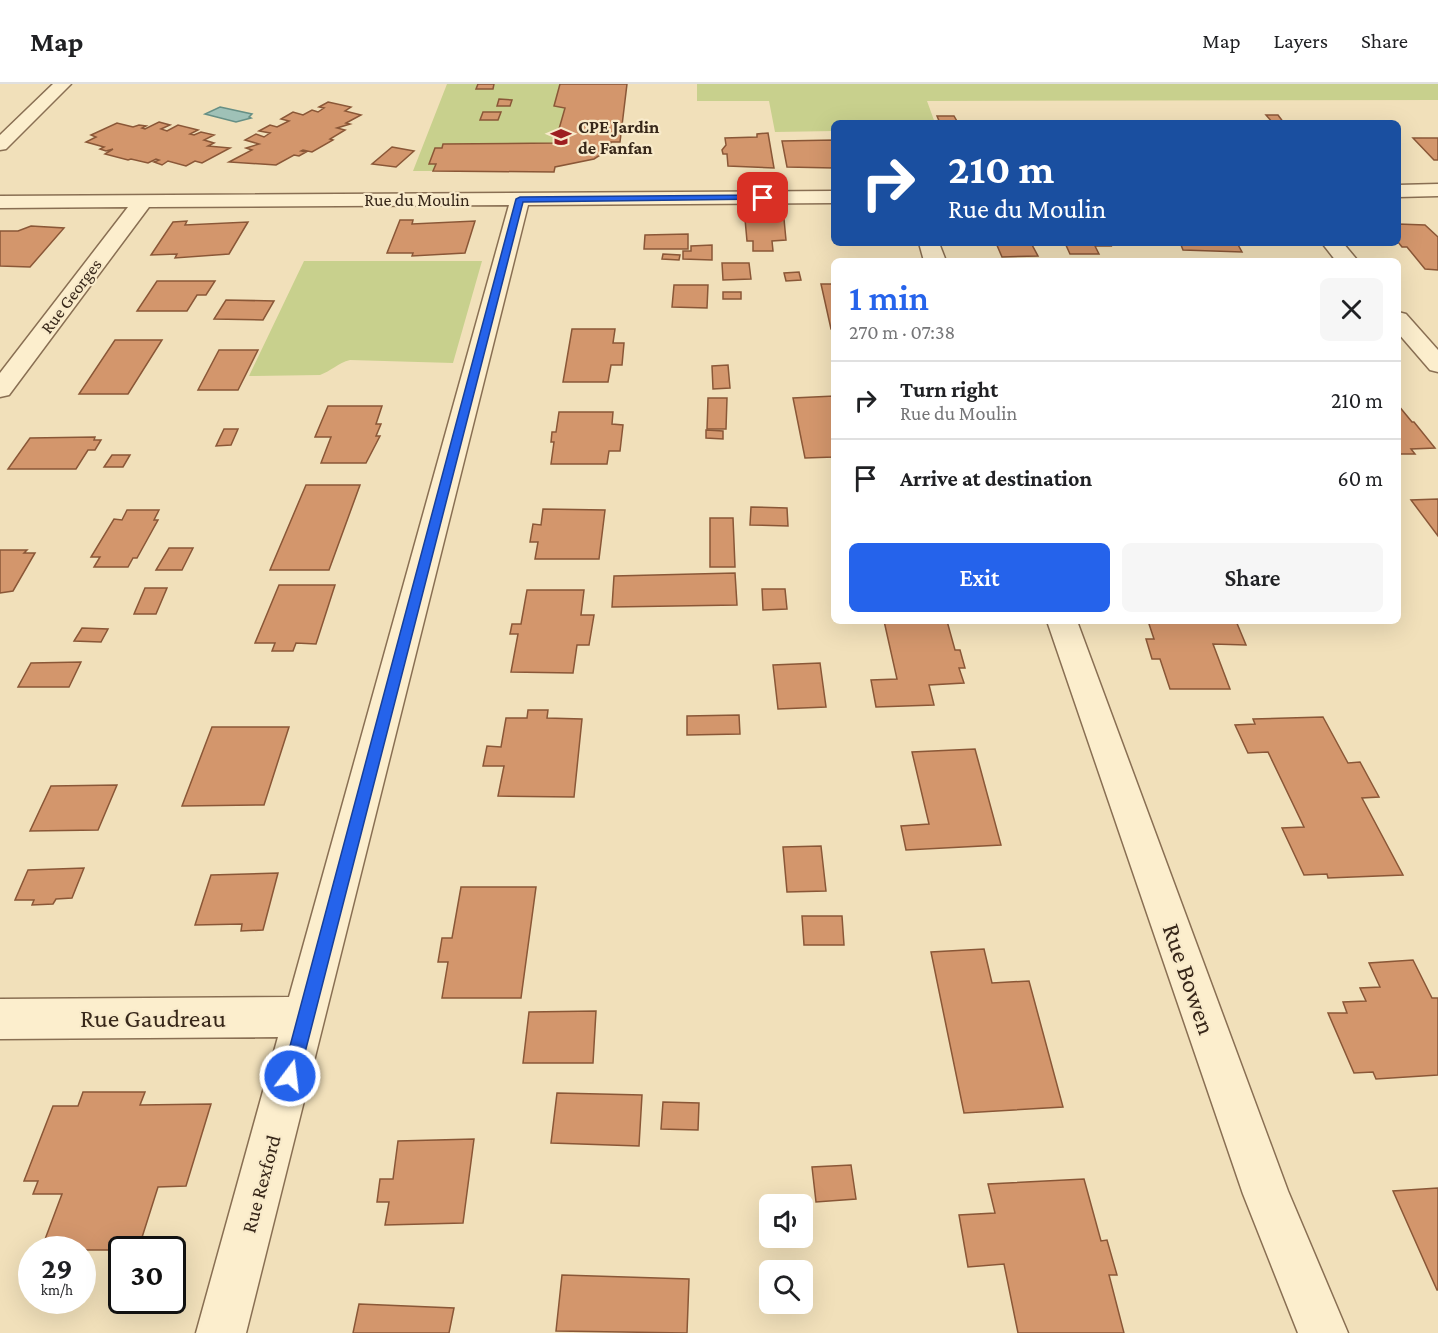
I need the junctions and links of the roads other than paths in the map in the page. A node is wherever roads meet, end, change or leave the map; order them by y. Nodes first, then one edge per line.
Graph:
1 (63, 84) edge
2 (0, 145) edge
3 (1438, 190) edge
4 (1401, 191) edge
5 (831, 197) edge
6 (520, 199) junction
7 (143, 201) junction
8 (0, 202) edge
9 (1334, 246) edge
10 (1344, 258) edge
11 (1401, 322) edge
12 (1438, 365) edge
13 (0, 390) edge
14 (1063, 624) edge
15 (306, 1017) junction
16 (0, 1019) edge
17 (221, 1333) edge
18 (1323, 1333) edge

1 - 2 street
3 - 4 street
5 - 6 street, Rue du Moulin
6 - 7 street, Rue du Moulin
6 - 15 street, Rue Rexford
7 - 8 street, Rue du Moulin
7 - 13 street, Rue Georges
9 - 10 street
11 - 12 street
14 - 18 street, Rue Bowen
15 - 16 street, Rue Gaudreau
15 - 17 street, Rue Rexford

